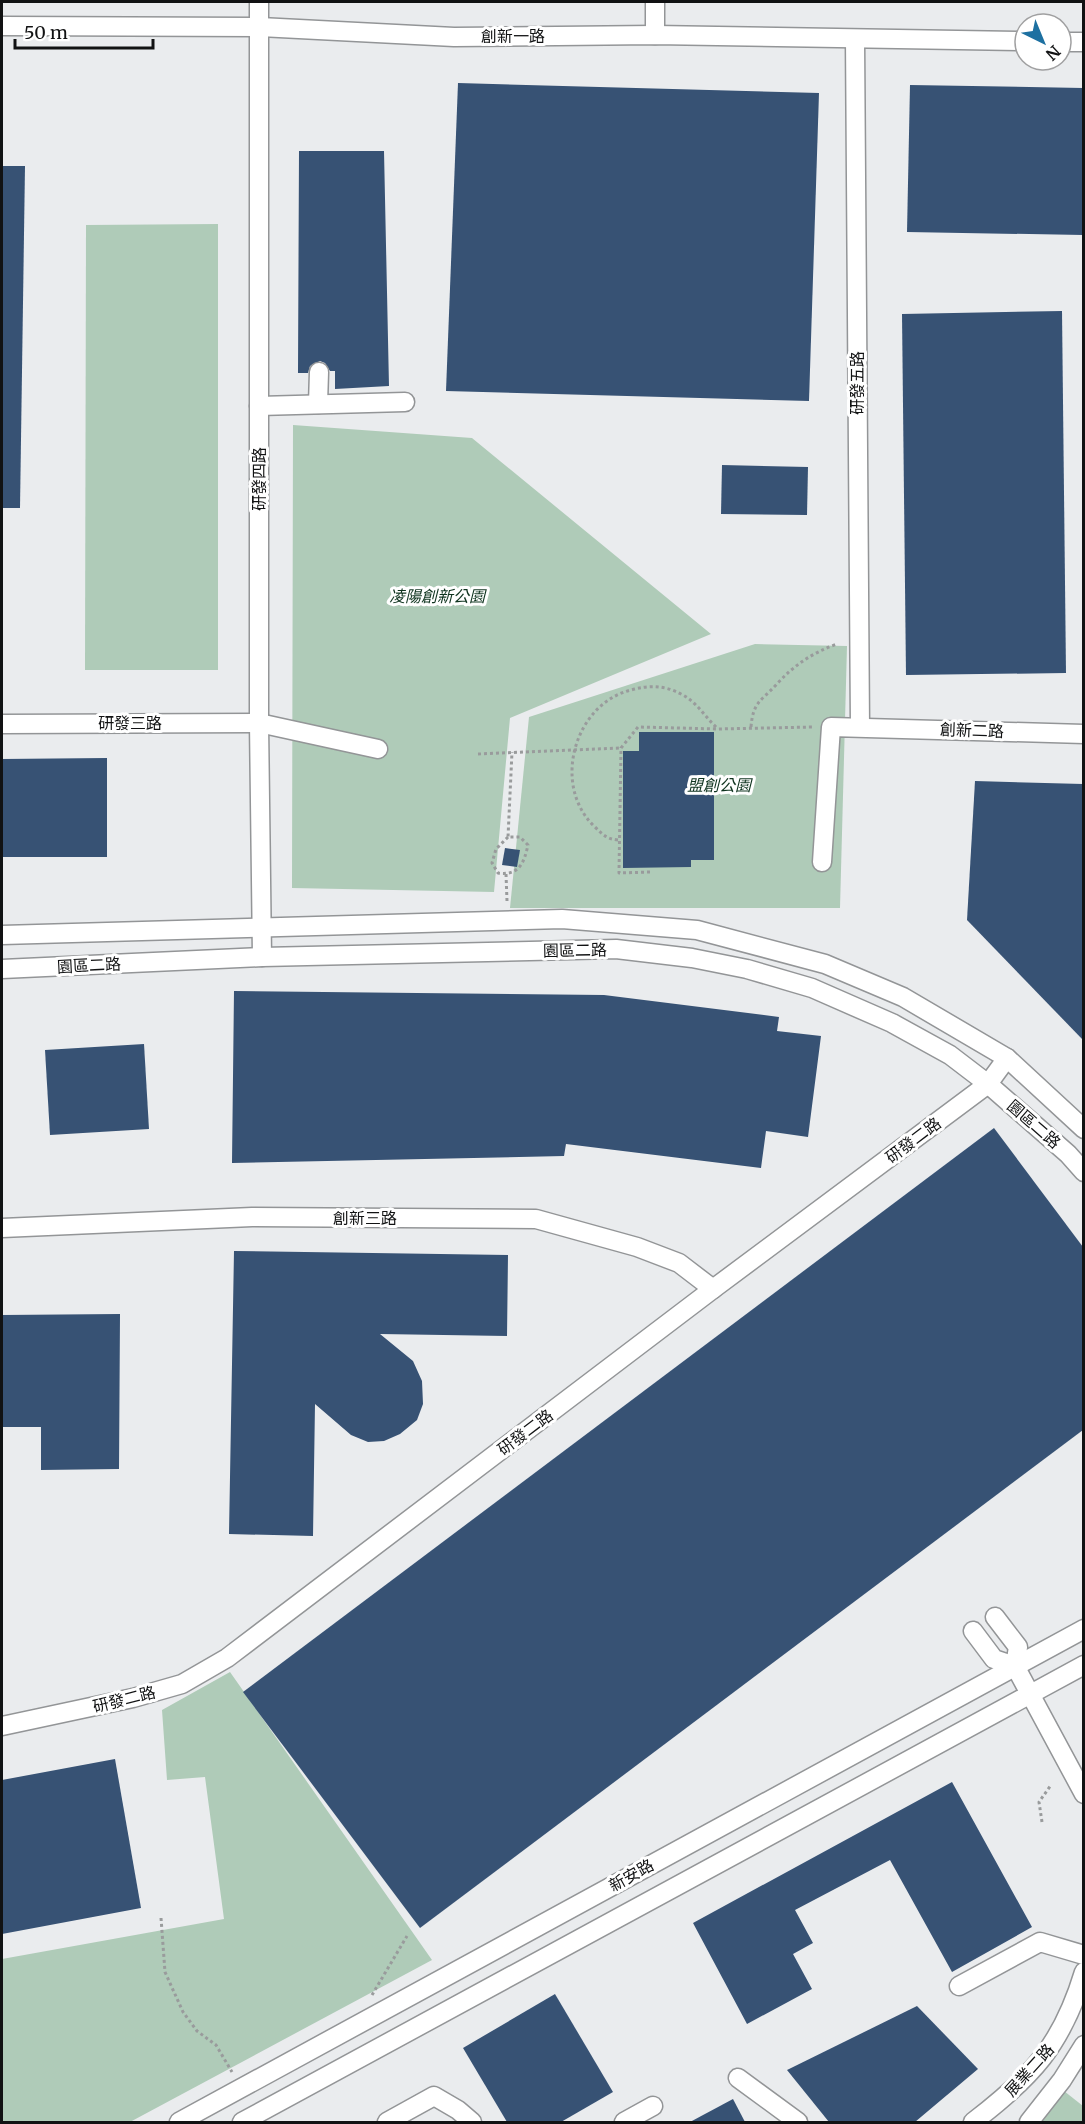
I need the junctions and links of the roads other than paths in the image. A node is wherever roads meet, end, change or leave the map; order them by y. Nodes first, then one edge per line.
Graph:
1 (259, 2) edge
2 (655, 2) edge
3 (2, 26) edge
4 (260, 27) junction
5 (655, 35) junction
6 (855, 39) junction
7 (1013, 41) edge
8 (319, 372) dead end
9 (405, 402) dead end
10 (318, 405) junction
11 (259, 406) junction
12 (259, 723) junction
13 (2, 724) edge
14 (860, 727) junction
15 (1083, 734) edge
16 (378, 749) dead end
17 (822, 862) dead end
18 (261, 928) junction
19 (2, 935) edge
20 (262, 957) junction
21 (2, 969) edge
22 (1007, 1058) junction
23 (988, 1084) junction
24 (1083, 1129) edge
25 (1083, 1172) edge
26 (2, 1228) edge
27 (713, 1289) junction
28 (995, 1617) dead end
29 (1083, 1629) edge
30 (973, 1630) dead end
31 (1083, 1665) edge
32 (1015, 1666) junction
33 (1030, 1694) junction
34 (2, 1726) edge
35 (1083, 1794) edge
36 (1083, 1955) edge
37 (1083, 1972) edge
38 (959, 1986) dead end
39 (1083, 2045) edge
40 (738, 2078) dead end
41 (223, 2098) junction
42 (652, 2106) dead end
43 (179, 2122) edge
44 (236, 2122) edge
45 (242, 2122) edge
46 (387, 2122) edge
47 (472, 2122) edge
48 (624, 2122) edge
49 (798, 2122) edge
50 (973, 2122) edge
51 (1029, 2122) edge

1 - 4 street, 研發四路
2 - 5 street
3 - 4 street, 創新一路
4 - 5 street, 創新一路
4 - 11 street, 研發四路
5 - 6 street, 創新一路
6 - 7 street, 創新一路
6 - 14 street, 研發五路
8 - 10 street
9 - 10 street
10 - 11 street
11 - 12 street, 研發四路
12 - 13 street, 研發三路
12 - 16 street, 研發三路
12 - 18 street, 研發四路
14 - 15 street, 創新二路
14 - 17 street, 創新二路
18 - 19 street, 園區二路
18 - 20 street, 研發四路
18 - 22 street, 園區二路
20 - 21 street, 園區二路
20 - 23 street, 園區二路
22 - 23 street, 研發二路
22 - 24 street, 園區二路
23 - 25 street, 園區二路
23 - 27 street, 研發二路
26 - 27 street, 創新三路
27 - 34 street, 研發二路
28 - 32 street
29 - 32 street, 新安路
30 - 32 street
31 - 33 street, 新安路
32 - 33 street
32 - 41 street, 新安路
33 - 35 street
33 - 45 street, 新安路
36 - 38 street
37 - 50 street, 展業二路
39 - 51 street
40 - 49 street
41 - 43 street, 新安路
41 - 44 street
42 - 48 street
46 - 47 street

